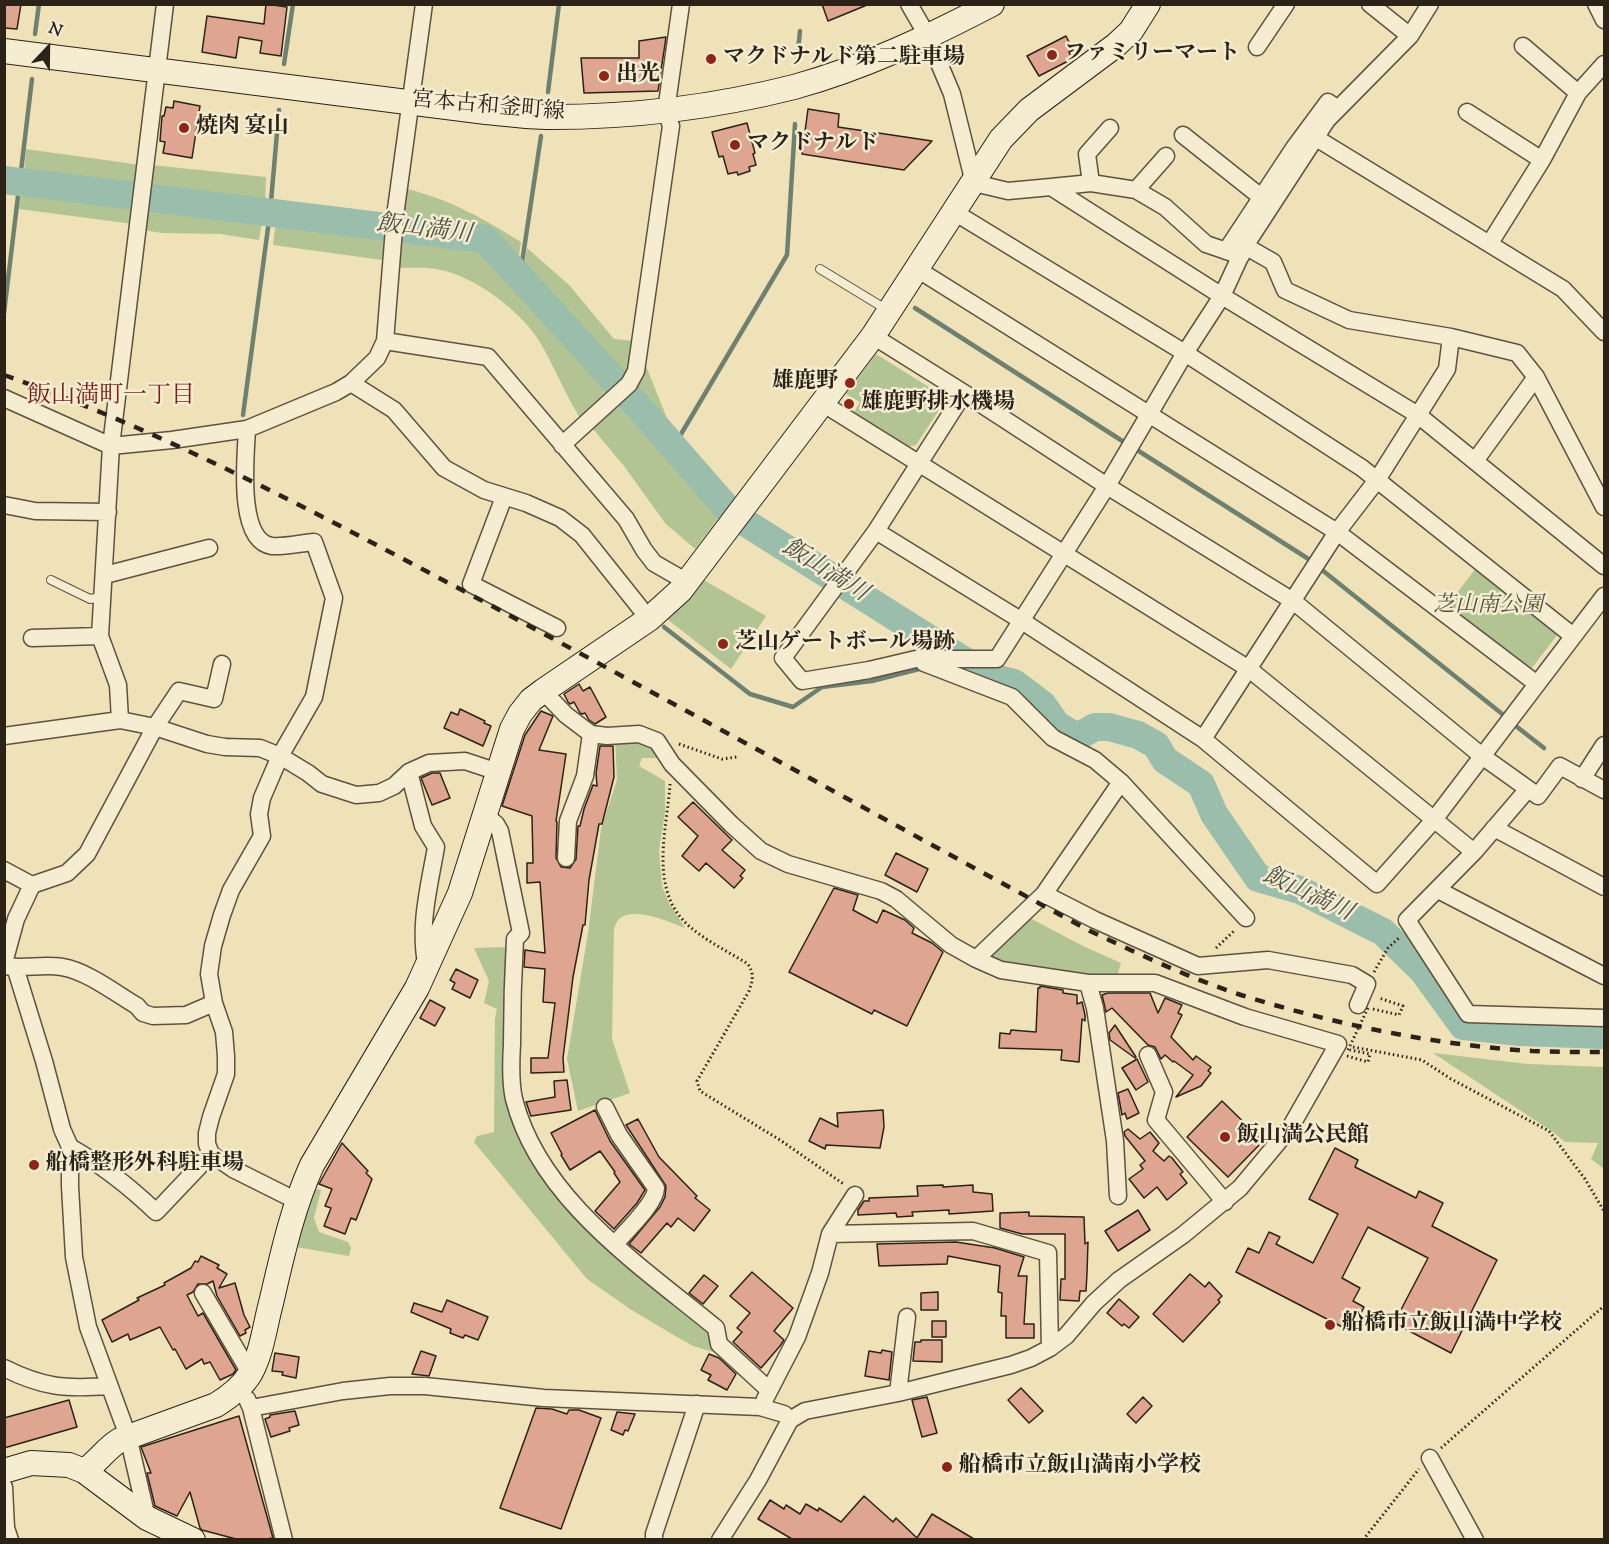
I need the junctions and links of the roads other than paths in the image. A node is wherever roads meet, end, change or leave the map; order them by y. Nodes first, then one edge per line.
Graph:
1 (165, 4) edge
2 (424, 4) edge
3 (681, 4) edge
4 (909, 4) edge
5 (992, 4) edge
6 (1149, 4) edge
7 (1286, 4) edge
8 (1370, 4) edge
9 (1430, 4) edge
10 (1596, 4) edge
11 (1605, 20) edge
12 (1410, 36) junction
13 (928, 37) junction
14 (1523, 46) dead end
15 (1257, 47) dead end
16 (4, 51) edge
17 (1605, 64) edge
18 (157, 71) junction
19 (1578, 93) junction
20 (411, 103) junction
21 (1338, 109) junction
22 (666, 111) junction
23 (1467, 112) dead end
24 (1110, 128) dead end
25 (1183, 135) dead end
26 (1316, 138) junction
27 (1166, 156) dead end
28 (1542, 160) junction
29 (974, 183) junction
30 (1091, 183) junction
31 (1051, 187) junction
32 (1136, 190) junction
33 (1261, 196) junction
34 (954, 212) junction
35 (1490, 243) junction
36 (1237, 251) junction
37 (820, 269) dead end
38 (917, 269) junction
39 (1222, 296) junction
40 (889, 311) junction
41 (1605, 332) edge
42 (873, 336) junction
43 (1451, 337) junction
44 (385, 341) junction
45 (1185, 353) junction
46 (1536, 377) junction
47 (351, 383) junction
48 (964, 393) junction
49 (4, 398) edge
50 (822, 403) junction
51 (1148, 414) junction
52 (1418, 415) junction
53 (247, 429) junction
54 (562, 445) junction
55 (111, 446) junction
56 (1475, 461) junction
57 (920, 464) junction
58 (1377, 480) junction
59 (1107, 486) junction
60 (504, 497) junction
61 (4, 505) edge
62 (1605, 507) edge
63 (108, 512) junction
64 (876, 531) junction
65 (1337, 532) junction
66 (209, 548) dead end
67 (1065, 553) junction
68 (1605, 566) edge
69 (105, 575) junction
70 (51, 580) dead end
71 (687, 582) junction
72 (1605, 596) edge
73 (102, 597) junction
74 (1293, 601) junction
75 (649, 619) junction
76 (1022, 621) junction
77 (557, 628) dead end
78 (100, 636) junction
79 (1573, 636) junction
80 (32, 638) dead end
81 (916, 659) junction
82 (222, 664) dead end
83 (1249, 669) junction
84 (1536, 684) junction
85 (543, 690) junction
86 (120, 720) junction
87 (155, 727) junction
88 (591, 734) junction
89 (4, 736) edge
90 (1203, 739) junction
91 (1605, 745) edge
92 (280, 756) junction
93 (1482, 756) junction
94 (409, 772) junction
95 (498, 772) junction
96 (1582, 779) junction
97 (1120, 782) junction
98 (1528, 789) junction
99 (1605, 790) edge
100 (485, 815) junction
101 (1433, 821) junction
102 (1494, 828) junction
103 (1474, 852) junction
104 (566, 858) dead end
105 (4, 870) edge
106 (32, 885) junction
107 (1605, 886) edge
108 (1438, 890) junction
109 (1044, 894) junction
110 (1246, 918) road end
111 (976, 959) junction
112 (8, 965) edge
113 (427, 968) junction
114 (1605, 976) edge
115 (1088, 983) junction
116 (1364, 998) road end
117 (214, 1003) junction
118 (1605, 1018) edge
119 (1148, 1055) dead end
120 (605, 1107) dead end
121 (70, 1147) junction
122 (211, 1154) junction
123 (855, 1195) road end
124 (1118, 1196) dead end
125 (297, 1201) junction
126 (1225, 1202) junction
127 (830, 1234) junction
128 (615, 1244) junction
129 (202, 1293) dead end
130 (907, 1317) dead end
131 (1050, 1348) junction
132 (4, 1368) edge
133 (246, 1379) junction
134 (109, 1386) junction
135 (770, 1390) junction
136 (898, 1393) junction
137 (697, 1404) junction
138 (760, 1407) junction
139 (251, 1408) junction
140 (790, 1420) junction
141 (128, 1437) junction
142 (1430, 1458) road end
143 (84, 1471) junction
144 (4, 1472) edge
145 (4, 1486) edge
146 (147, 1518) junction
147 (10, 1539) edge
148 (193, 1539) edge
149 (284, 1539) edge
150 (654, 1539) edge
151 (720, 1539) edge
152 (1475, 1539) edge

1 - 18 street
2 - 20 street
3 - 22 street
4 - 13 street
5 - 13 street, 宮本古和釜町線
6 - 29 street
7 - 15 street
8 - 12 street
9 - 12 street
10 - 11 street
12 - 21 street
13 - 22 street, 宮本古和釜町線
13 - 29 street
14 - 19 street
16 - 18 street, 宮本古和釜町線
17 - 19 street
18 - 20 street, 宮本古和釜町線
18 - 55 street
19 - 28 street
20 - 22 street, 宮本古和釜町線
20 - 44 street
21 - 26 street
21 - 33 street
22 - 54 street
23 - 28 street
24 - 30 street
25 - 33 street
26 - 35 street
26 - 36 street
27 - 32 street
28 - 35 street
29 - 31 street
29 - 34 street
30 - 31 street
30 - 32 street
31 - 39 street
32 - 36 street
33 - 36 street
34 - 38 street
34 - 45 street
35 - 41 street
36 - 39 street
36 - 43 street
37 - 40 lane
38 - 40 street
38 - 51 street
39 - 45 street
39 - 52 street
40 - 42 street
42 - 48 street
42 - 50 street
43 - 46 street
43 - 52 street
44 - 47 street
44 - 54 street
45 - 51 street
45 - 58 street
46 - 56 street
46 - 62 street
47 - 53 street
47 - 60 street
48 - 57 street
48 - 59 street
49 - 55 street
50 - 57 street
50 - 71 street
51 - 59 street
51 - 65 street
52 - 56 street
52 - 58 street
53 - 55 street
53 - 92 street
54 - 71 street
55 - 63 street
56 - 68 street
57 - 64 street
57 - 67 street
58 - 65 street
58 - 79 street
59 - 67 street
59 - 74 street
60 - 75 street
60 - 77 street
61 - 63 street
63 - 69 street
64 - 76 street
64 - 81 street
65 - 74 street
65 - 84 street
66 - 69 street
67 - 76 street
67 - 83 street
69 - 73 street
70 - 73 lane
71 - 75 street
72 - 79 street
73 - 78 street
74 - 83 street
74 - 93 street
75 - 85 street
76 - 81 street
76 - 90 street
78 - 80 street
78 - 86 street
79 - 84 street
81 - 97 street
82 - 87 street
83 - 90 street
83 - 101 street
84 - 93 street
85 - 88 street
85 - 95 street
86 - 87 street
86 - 89 street
87 - 92 street
87 - 106 street
88 - 104 street
88 - 111 street
90 - 101 street
91 - 96 street
92 - 94 street
92 - 117 street
93 - 98 street
93 - 101 street
94 - 95 street
94 - 113 street
95 - 100 street
96 - 98 street
96 - 99 street
97 - 109 street
97 - 110 street
98 - 102 street
100 - 113 street
100 - 128 street
101 - 103 street
102 - 103 street
102 - 107 street
103 - 108 street
105 - 106 street
106 - 112 street
108 - 114 street
108 - 118 street
109 - 111 street
109 - 116 street
111 - 115 street
112 - 117 street
112 - 121 street
113 - 125 street
115 - 124 street
115 - 126 street
117 - 122 street
119 - 126 street
120 - 128 street
121 - 122 street
121 - 134 street
122 - 125 street
123 - 127 street
125 - 133 street
126 - 131 street
127 - 131 street
127 - 135 street
128 - 135 street
129 - 133 street
130 - 136 street
131 - 136 street
132 - 134 street
133 - 139 street
133 - 141 street
134 - 141 street
135 - 138 street
136 - 140 street
137 - 138 street
137 - 139 street
137 - 150 street
138 - 140 street
139 - 149 street
140 - 151 street
141 - 143 street
141 - 146 street
142 - 152 street
143 - 144 street
143 - 146 street
145 - 147 street
146 - 148 street

